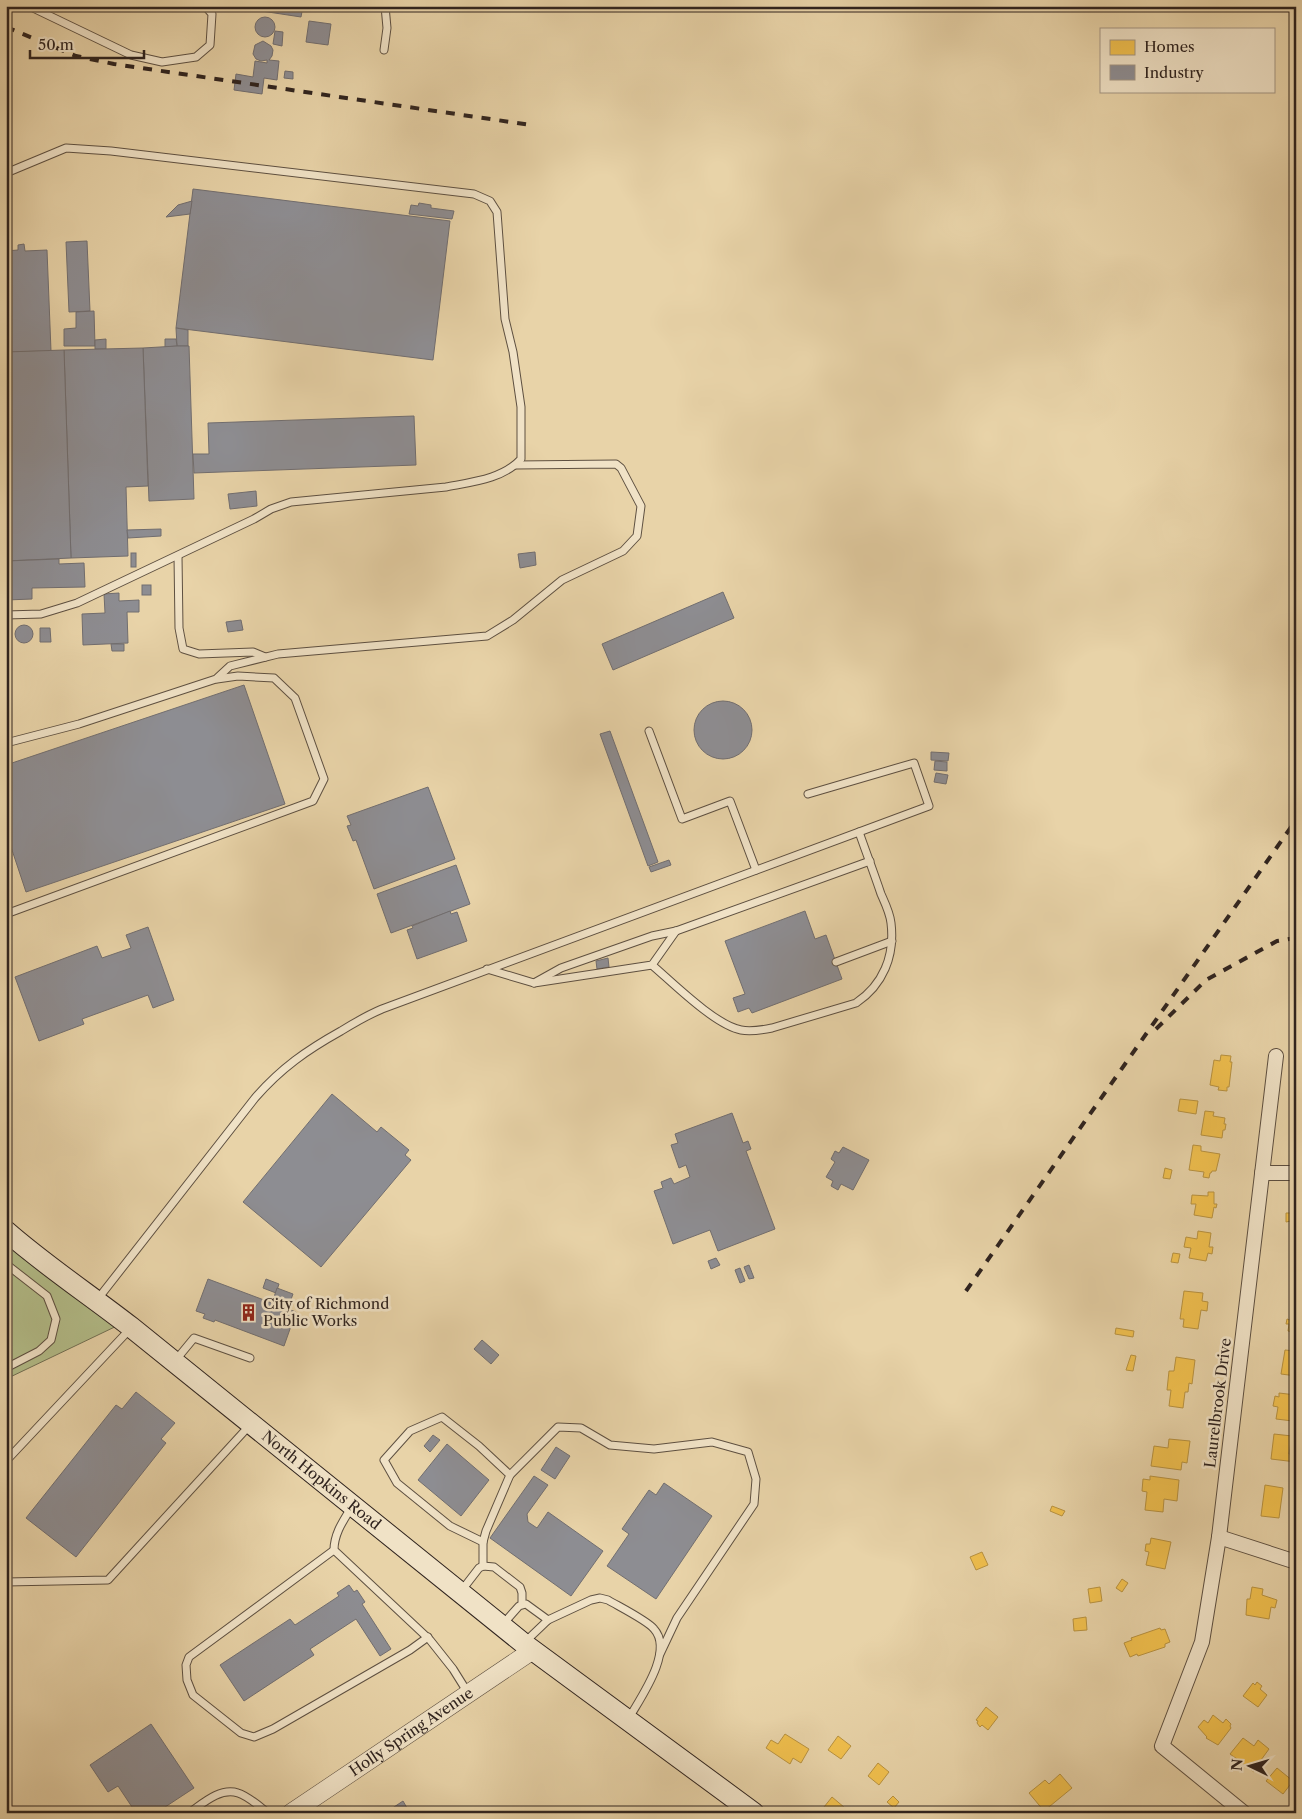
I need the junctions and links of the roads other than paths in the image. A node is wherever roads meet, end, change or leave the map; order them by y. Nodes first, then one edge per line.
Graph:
1 (29, 6) edge
2 (205, 6) edge
3 (385, 6) edge
4 (384, 50) dead end
5 (6, 173) edge
6 (516, 465) junction
7 (178, 556) junction
8 (6, 615) edge
9 (266, 657) junction
10 (216, 679) junction
11 (649, 731) dead end
12 (6, 743) edge
13 (808, 794) dead end
14 (859, 832) junction
15 (870, 862) junction
16 (756, 870) junction
17 (7, 912) edge
18 (676, 932) junction
19 (892, 941) junction
20 (836, 962) dead end
21 (652, 965) junction
22 (487, 969) junction
23 (534, 983) junction
24 (1276, 1056) dead end
25 (1262, 1173) junction
26 (1296, 1173) edge
27 (6, 1231) edge
28 (6, 1264) edge
29 (97, 1300) junction
30 (131, 1327) junction
31 (250, 1358) dead end
32 (174, 1362) junction
33 (6, 1368) edge
34 (251, 1424) junction
35 (6, 1460) edge
36 (510, 1476) junction
37 (352, 1505) junction
38 (1219, 1537) junction
39 (483, 1542) junction
40 (334, 1550) junction
41 (1296, 1562) edge
42 (483, 1566) junction
43 (6, 1582) edge
44 (460, 1592) junction
45 (522, 1604) junction
46 (548, 1620) junction
47 (501, 1626) junction
48 (428, 1638) junction
49 (528, 1647) junction
50 (660, 1654) junction
51 (468, 1693) junction
52 (633, 1724) junction
53 (752, 1812) edge
54 (189, 1813) edge
55 (268, 1813) edge
56 (291, 1813) edge
57 (1244, 1813) edge

1 - 2 lane
3 - 4 lane
5 - 6 lane
6 - 7 lane
6 - 9 lane
7 - 8 lane
7 - 9 lane
9 - 10 lane
10 - 12 lane
10 - 17 lane
11 - 16 lane
13 - 14 lane
14 - 15 lane
14 - 16 lane
15 - 18 lane
15 - 19 lane
16 - 22 lane
18 - 21 lane
18 - 23 lane
19 - 20 lane
19 - 21 lane
21 - 23 lane
22 - 23 lane
22 - 29 lane
24 - 25 street, Laurelbrook Drive
25 - 26 street
25 - 38 street, Laurelbrook Drive
27 - 29 main road, North Hopkins Road
28 - 33 lane
29 - 30 main road, North Hopkins Road
30 - 32 main road, North Hopkins Road
30 - 35 lane
31 - 32 lane
32 - 34 main road, North Hopkins Road
34 - 37 main road, North Hopkins Road
34 - 43 lane
36 - 39 lane
36 - 39 lane
36 - 50 lane
37 - 40 lane
37 - 44 main road, North Hopkins Road
38 - 41 street
38 - 57 street, Laurelbrook Drive
39 - 42 lane
40 - 48 lane
40 - 48 lane
42 - 44 lane
42 - 45 lane
44 - 47 main road, North Hopkins Road
45 - 46 lane
45 - 47 lane
46 - 49 lane
46 - 50 lane
47 - 49 main road, North Hopkins Road
48 - 51 lane
49 - 51 street, Holly Spring Avenue
49 - 52 main road, North Hopkins Road
50 - 52 lane
51 - 56 street, Holly Spring Avenue
52 - 53 main road, North Hopkins Road
54 - 55 lane

